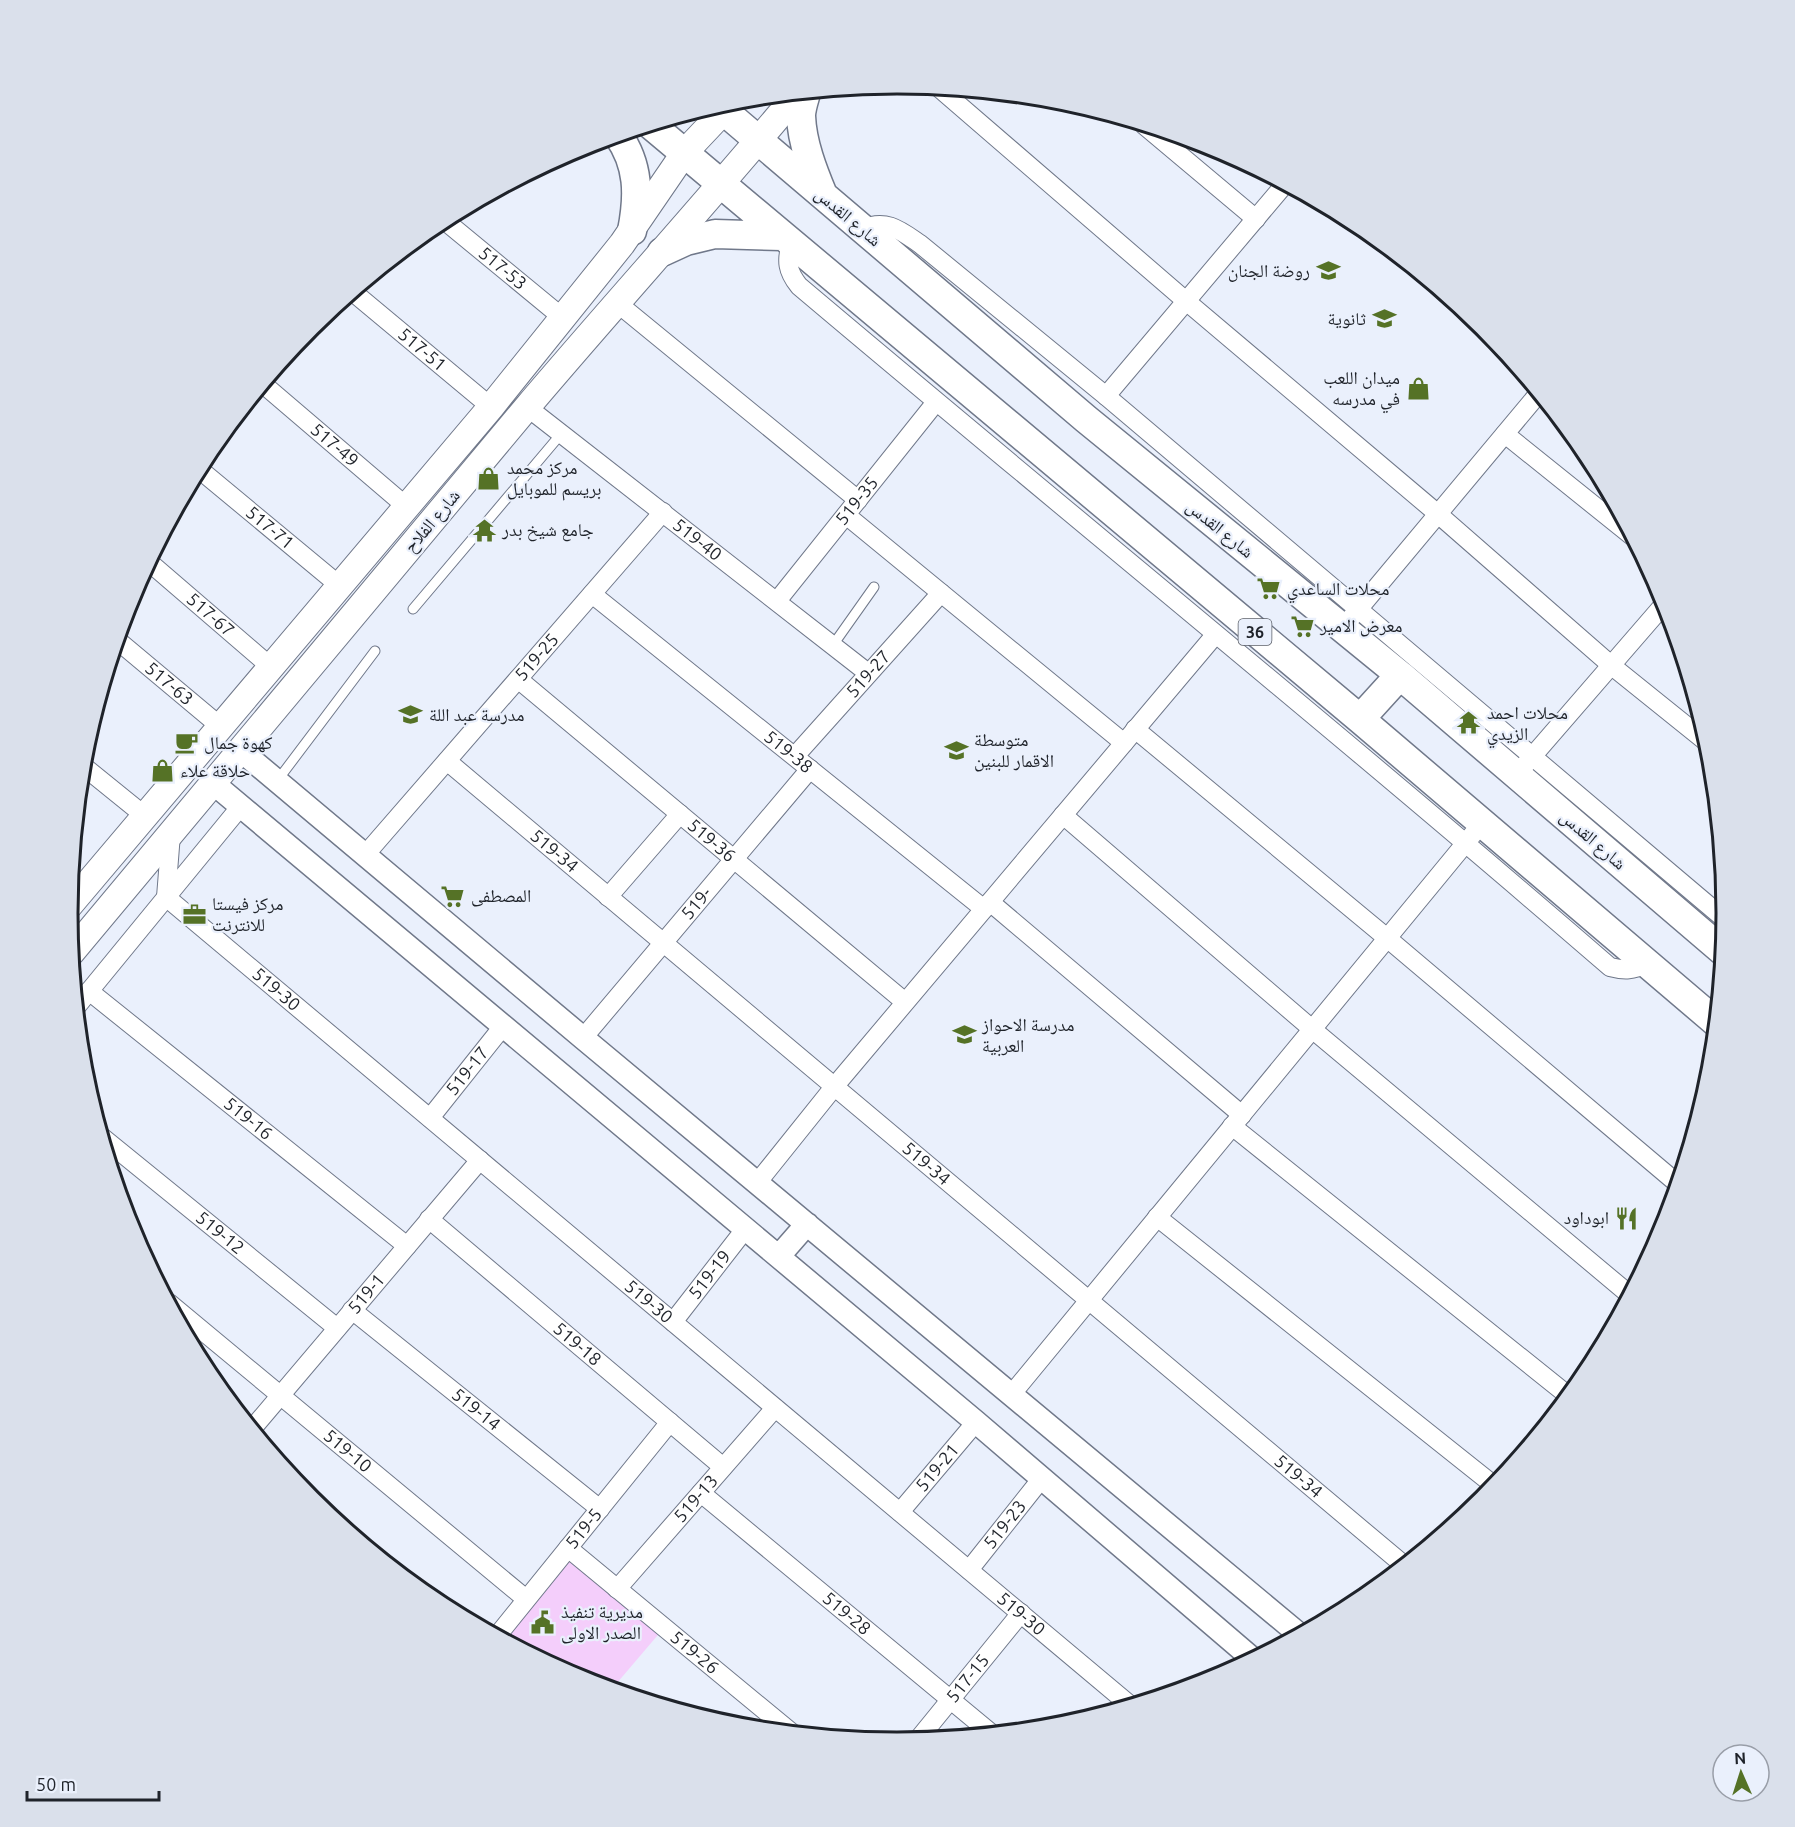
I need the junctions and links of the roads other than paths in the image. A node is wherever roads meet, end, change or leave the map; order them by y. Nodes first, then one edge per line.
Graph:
1 (948, 96) edge
2 (804, 100) edge
3 (791, 101) edge
4 (730, 112) edge
5 (718, 115) edge
6 (657, 130) edge
7 (1157, 136) edge
8 (622, 141) edge
9 (758, 141) junction
10 (685, 153) junction
11 (723, 183) junction
12 (1280, 190) edge
13 (823, 196) junction
14 (1256, 219) junction
15 (452, 226) edge
16 (862, 229) junction
17 (632, 231) junction
18 (786, 239) junction
19 (662, 252) junction
20 (358, 296) edge
21 (1186, 301) junction
22 (616, 302) junction
23 (563, 318) junction
24 (268, 389) edge
25 (1106, 396) junction
26 (1535, 398) edge
27 (936, 402) junction
28 (491, 407) junction
29 (526, 407) junction
30 (561, 434) junction
31 (1505, 434) junction
32 (206, 475) edge
33 (858, 500) junction
34 (407, 507) junction
35 (663, 512) junction
36 (1438, 514) junction
37 (846, 515) junction
38 (1618, 525) edge
39 (155, 567) edge
40 (340, 586) junction
41 (874, 587) dead end
42 (941, 593) junction
43 (592, 594) junction
44 (777, 601) junction
45 (413, 609) dead end
46 (1659, 610) edge
47 (1350, 619) junction
48 (1215, 635) junction
49 (123, 645) edge
50 (833, 645) junction
51 (375, 651) dead end
52 (1612, 666) junction
53 (271, 667) junction
54 (868, 673) junction
55 (1400, 675) junction
56 (518, 679) junction
57 (1360, 719) junction
58 (220, 727) junction
59 (1696, 734) edge
60 (1130, 736) junction
61 (240, 750) junction
62 (795, 756) junction
63 (447, 761) junction
64 (1524, 766) junction
65 (810, 769) junction
66 (91, 772) edge
67 (277, 781) junction
68 (213, 783) junction
69 (242, 806) junction
70 (680, 814) junction
71 (1063, 815) junction
72 (145, 816) junction
73 (1474, 833) junction
74 (171, 834) junction
75 (365, 855) junction
76 (734, 859) junction
77 (79, 893) edge
78 (166, 897) junction
79 (608, 897) junction
80 (987, 905) junction
81 (1717, 913) edge
82 (1387, 938) junction
83 (79, 942) edge
84 (663, 943) junction
85 (1716, 944) edge
86 (89, 991) junction
87 (83, 999) edge
88 (905, 1002) junction
89 (1710, 1017) edge
90 (504, 1026) junction
91 (1312, 1029) junction
92 (583, 1038) junction
93 (834, 1087) junction
94 (430, 1118) junction
95 (1237, 1120) junction
96 (112, 1145) edge
97 (480, 1160) junction
98 (1673, 1180) edge
99 (757, 1183) junction
100 (1157, 1217) junction
101 (429, 1219) junction
102 (807, 1224) junction
103 (746, 1228) junction
104 (407, 1246) junction
105 (779, 1256) junction
106 (1624, 1290) edge
107 (1089, 1300) junction
108 (352, 1310) junction
109 (184, 1315) edge
110 (673, 1322) junction
111 (337, 1328) junction
112 (1563, 1391) edge
113 (280, 1395) junction
114 (1011, 1395) junction
115 (775, 1408) junction
116 (670, 1422) junction
117 (976, 1422) junction
118 (256, 1424) edge
119 (723, 1467) junction
120 (1042, 1478) junction
121 (1488, 1481) edge
122 (701, 1493) junction
123 (600, 1509) junction
124 (900, 1512) junction
125 (568, 1548) junction
126 (1399, 1561) edge
127 (969, 1570) junction
128 (617, 1589) junction
129 (526, 1599) junction
130 (1021, 1613) junction
131 (502, 1630) edge
132 (1294, 1630) edge
133 (1247, 1654) edge
134 (950, 1700) junction
135 (1125, 1701) edge
136 (780, 1724) edge
137 (984, 1728) edge
138 (924, 1732) edge

1 - 21 street
2 - 13 main road
3 - 9 main road, شارع الفلاح
4 - 9 main road, شارع القدس
5 - 10 main road, شارع الفلاح
6 - 10 main road, 36
7 - 14 street
8 - 17 main road
9 - 11 main road, شارع الفلاح
9 - 13 main road, شارع القدس
10 - 11 main road, 36
10 - 17 main road, شارع الفلاح
11 - 18 main road, 36
11 - 19 main road, شارع الفلاح
12 - 14 street
13 - 16 main road, شارع القدس
14 - 21 street
15 - 23 street, 517-53
16 - 25 street
16 - 47 main road, شارع القدس
17 - 23 main road, شارع الفلاح
18 - 19 main road
18 - 27 street
18 - 57 main road, 36
19 - 22 main road, شارع الفلاح
20 - 28 street, 517-51
21 - 25 street
21 - 36 street
22 - 29 main road, شارع الفلاح
22 - 33 street
23 - 28 main road, شارع الفلاح
24 - 34 street, 517-49
25 - 47 street
26 - 31 street
27 - 33 street, 519-35
27 - 48 street
28 - 34 main road, شارع الفلاح
29 - 30 street, 519-40
29 - 61 main road, شارع الفلاح
30 - 35 street, 519-40
30 - 45 lane
31 - 36 street
31 - 38 street
32 - 40 street, 517-71
33 - 37 street, 519-35
34 - 40 main road, شارع الفلاح
35 - 43 street, 519-25
35 - 44 street, 519-40
36 - 47 street
36 - 52 street
37 - 42 street
37 - 44 street, 519-35
39 - 53 street, 517-67
40 - 53 main road, شارع الفلاح
41 - 50 lane
42 - 54 street, 519-27
42 - 60 street
43 - 56 street, 519-25
43 - 62 street, 519-38
44 - 50 street, 519-40
46 - 52 street
47 - 55 main road, شارع القدس
47 - 64 street
48 - 60 street
48 - 73 street
49 - 58 street, 517-63
50 - 54 street, 519-40
51 - 67 lane
52 - 59 street
52 - 64 street
53 - 58 main road, شارع الفلاح
54 - 62 street, 519-27
55 - 57 main road
55 - 64 main road, شارع القدس
56 - 63 street, 519-25
56 - 70 street, 519-36
57 - 73 main road, 36
58 - 72 main road, شارع الفلاح
60 - 71 street
60 - 82 street
61 - 67 street
61 - 68 main road, شارع الفلاح
62 - 65 street, 519-38
63 - 75 street, 519-25
63 - 79 street, 519-34
64 - 81 street
64 - 85 main road, شارع القدس
65 - 76 street, 519-
65 - 80 street, 519-38
66 - 72 street
67 - 75 street
68 - 69 street
68 - 74 main road, شارع الفلاح
69 - 78 street
69 - 90 street
70 - 76 street, 519-36
70 - 79 street
71 - 80 street
71 - 91 street
72 - 77 main road, شارع الفلاح
73 - 82 street
73 - 89 main road, 36
74 - 78 street
74 - 83 main road, شارع الفلاح
75 - 92 street
76 - 84 street, 519-
76 - 88 street, 519-36
78 - 86 street
78 - 94 street, 519-30
79 - 84 street, 519-34
80 - 88 street
80 - 95 street, 519-38
82 - 91 street
82 - 98 street
84 - 92 street, 519-
84 - 93 street, 519-34
86 - 87 street
86 - 104 street, 519-16
88 - 93 street
90 - 94 street, 519-17
90 - 103 street
91 - 95 street
91 - 106 street
92 - 99 street
93 - 99 street
93 - 107 street, 519-34
94 - 97 street, 519-30
95 - 100 street
95 - 112 street, 519-38
96 - 111 street, 519-12
97 - 101 street, 519-1
97 - 110 street, 519-30
99 - 102 street
100 - 107 street
100 - 121 street
101 - 104 street, 519-1
101 - 116 street, 519-18
102 - 105 street
102 - 114 street
103 - 105 street
103 - 110 street, 519-19
104 - 108 street, 519-1
105 - 117 street
107 - 114 street
107 - 126 street, 519-34
108 - 111 street, 519-1
108 - 123 street, 519-14
109 - 113 street, 519-10
110 - 115 street, 519-30
111 - 113 street, 519-1
113 - 118 street, 519-1
113 - 129 street, 519-10
114 - 132 street
115 - 119 street, 519-13
115 - 124 street, 519-30
116 - 119 street, 519-18
116 - 123 street, 519-5
117 - 120 street
117 - 124 street, 519-21
119 - 122 street, 519-13
120 - 127 street, 519-23
120 - 133 street
122 - 128 street, 519-13
122 - 134 street, 519-28
123 - 125 street, 519-5
124 - 127 street, 519-30
125 - 128 street, 519-26
125 - 129 street, 519-5
127 - 130 street, 519-30
128 - 136 street, 519-26
129 - 131 street, 519-5
130 - 134 street, 517-15
130 - 135 street, 519-30
134 - 137 street, 519-28
134 - 138 street, 517-15

